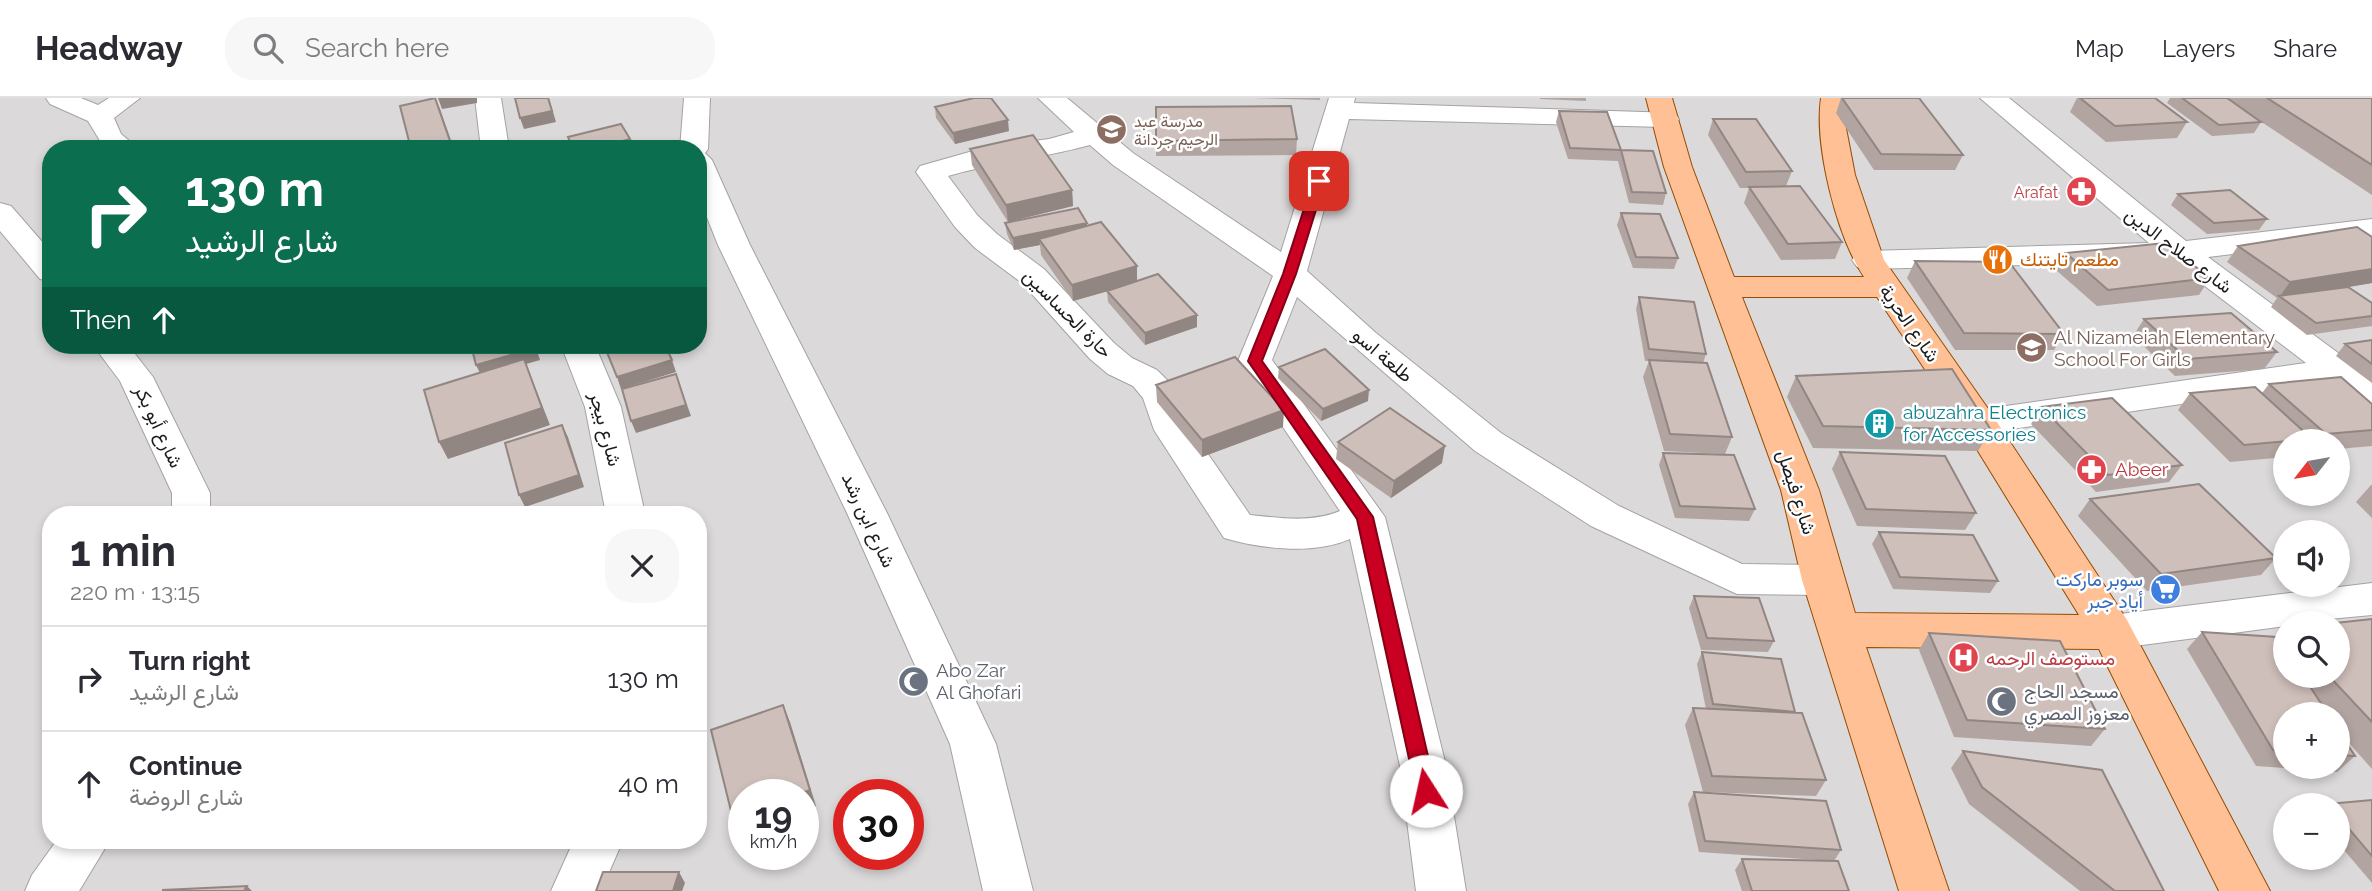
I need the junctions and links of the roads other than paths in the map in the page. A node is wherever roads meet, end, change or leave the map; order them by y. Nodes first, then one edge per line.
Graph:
1 (59, 98) edge
2 (127, 98) edge
3 (488, 98) edge
4 (698, 98) edge
5 (1051, 98) edge
6 (1834, 98) edge
7 (1993, 98) edge
8 (1341, 104) edge
9 (1662, 109) edge
10 (100, 116) junction
11 (1096, 135) junction
12 (112, 140) edge
13 (494, 140) edge
14 (695, 140) edge
15 (707, 181) edge
16 (0, 212) edge
17 (2372, 228) edge
18 (2179, 251) junction
19 (42, 261) edge
20 (1876, 273) junction
21 (1290, 274) junction
22 (1721, 287) junction
23 (117, 354) edge
24 (582, 354) edge
25 (2338, 370) junction
26 (2372, 396) edge
27 (1979, 422) junction
28 (191, 506) edge
29 (624, 506) edge
30 (1365, 517) junction
31 (1823, 580) junction
32 (2372, 599) edge
33 (1839, 630) junction
34 (2112, 632) junction
35 (80, 849) edge
36 (595, 849) edge
37 (50, 891) edge
38 (576, 891) edge
39 (1008, 891) edge
40 (1441, 891) edge
41 (1924, 891) edge
42 (2245, 891) edge

1 - 10 street
2 - 10 street
3 - 13 street
4 - 14 street
5 - 11 street, طلعة اسو
6 - 20 main road, شارع الحرية
7 - 18 street, شارع صلاح الدين
8 - 9 street
8 - 21 street
9 - 22 main road, شارع فيصل
10 - 12 street
11 - 21 street, طلعة اسو
11 - 30 street, حارة الحساسين
15 - 39 street, شارع ابن رشد
16 - 19 street
17 - 18 street
18 - 20 street
18 - 25 street, شارع صلاح الدين
20 - 22 main road
20 - 27 main road, شارع الحرية
21 - 30 street
21 - 31 street, طلعة اسو
22 - 31 main road, شارع فيصل
23 - 28 street, شارع أبو بكر
24 - 29 street, شارع بيجر
25 - 26 street, شارع صلاح الدين
25 - 27 street
27 - 34 main road, شارع الحرية
30 - 40 street
31 - 33 main road, شارع فيصل
32 - 34 street
33 - 34 main road
33 - 41 main road, شارع فيصل
34 - 42 main road, شارع الحرية
35 - 37 street
36 - 38 street

